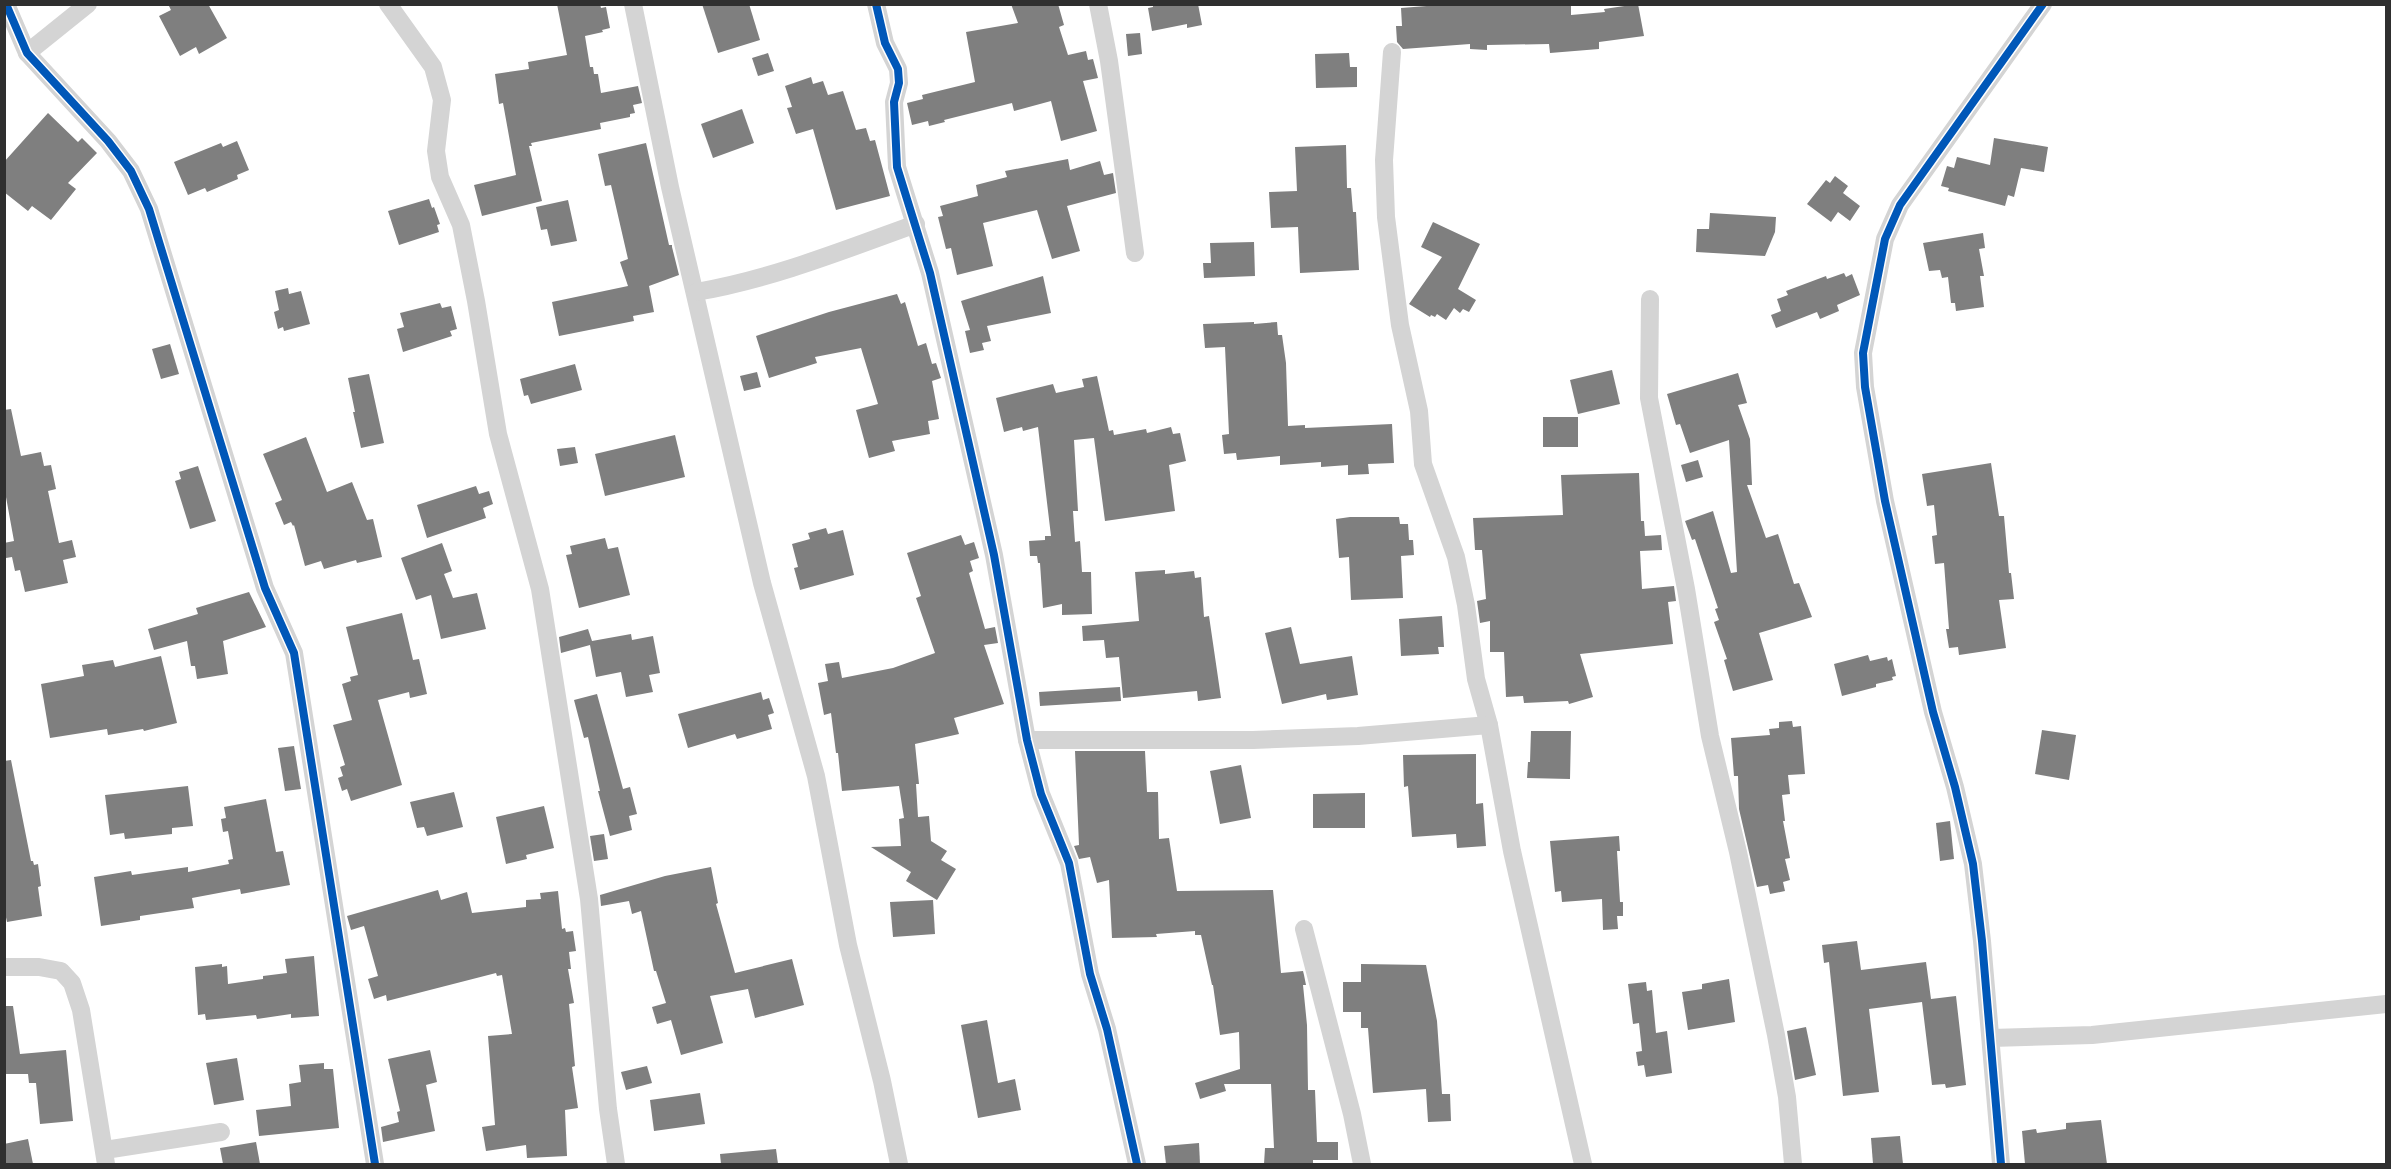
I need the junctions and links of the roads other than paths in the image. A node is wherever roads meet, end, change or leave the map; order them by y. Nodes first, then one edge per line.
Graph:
1 (6, 4) edge
2 (88, 4) edge
3 (388, 4) edge
4 (633, 4) edge
5 (876, 4) edge
6 (1098, 4) edge
7 (2043, 4) edge
8 (1392, 52) dead end
9 (27, 53) junction
10 (916, 224) junction
11 (1135, 253) dead end
12 (696, 292) junction
13 (1650, 299) dead end
14 (1489, 724) junction
15 (1027, 740) junction
16 (1304, 929) dead end
17 (4, 967) edge
18 (2386, 1004) edge
19 (1991, 1038) junction
20 (221, 1132) dead end
21 (105, 1157) edge
22 (375, 1164) edge
23 (616, 1164) edge
24 (899, 1164) edge
25 (1137, 1164) edge
26 (1362, 1164) edge
27 (1583, 1164) edge
28 (1793, 1164) edge
29 (2001, 1164) edge

1 - 9 street
2 - 9 street
3 - 23 street
4 - 12 street
5 - 10 street
6 - 11 street
7 - 19 street
8 - 14 street
9 - 22 street
10 - 12 street
10 - 15 street
12 - 24 street
13 - 28 street
14 - 15 street
14 - 27 street
15 - 25 street
16 - 26 street
17 - 21 street
18 - 19 street
19 - 29 street
20 - 21 street

